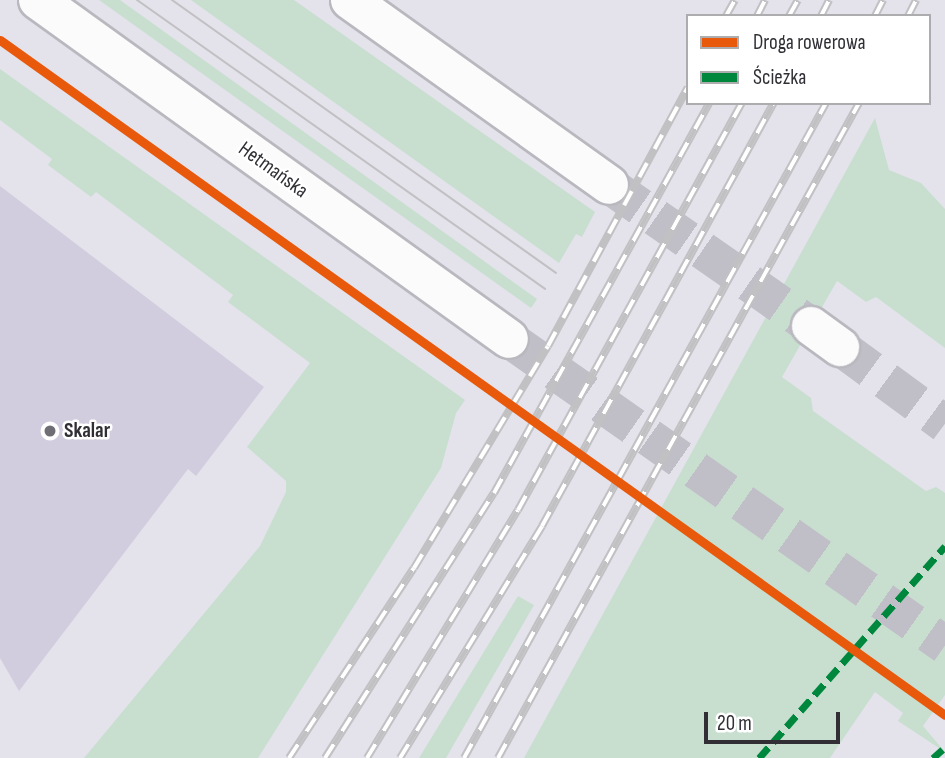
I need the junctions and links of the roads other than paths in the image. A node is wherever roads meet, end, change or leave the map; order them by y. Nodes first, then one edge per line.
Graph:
1 (38, 0) edge
2 (350, 0) edge
3 (609, 185) tunnel mouth
4 (509, 339) tunnel mouth

1 - 4 main road, Hetmańska
2 - 3 main road

